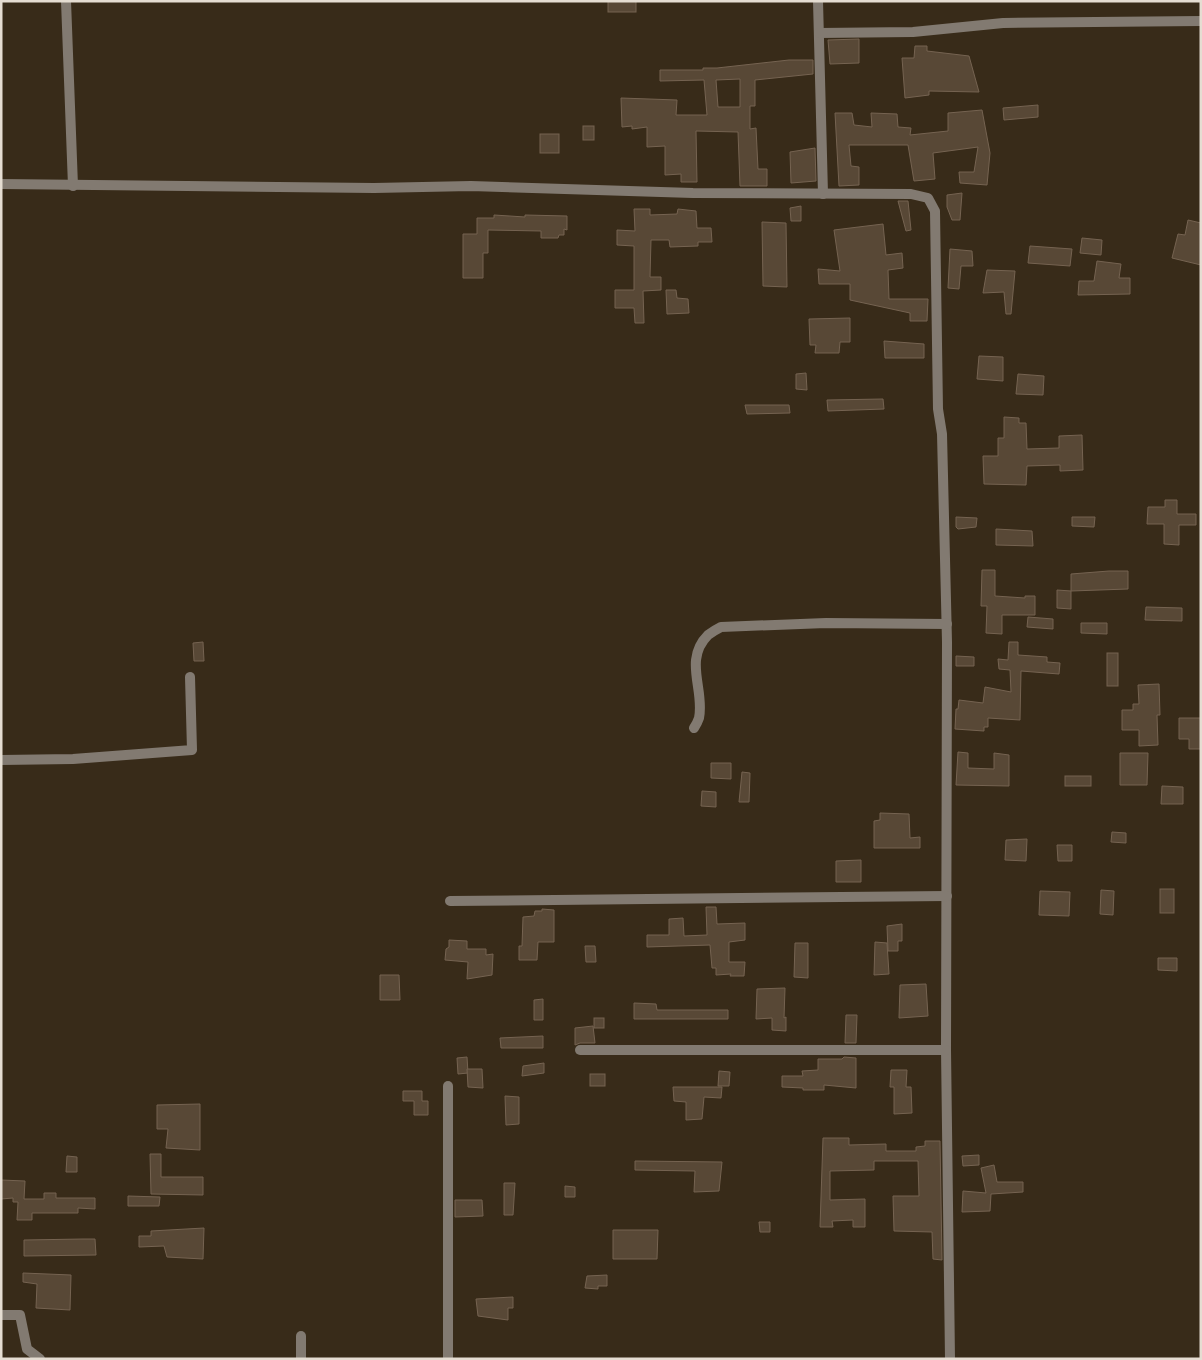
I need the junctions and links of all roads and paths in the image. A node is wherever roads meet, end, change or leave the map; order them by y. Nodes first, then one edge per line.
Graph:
1 (66, 1) edge
2 (818, 1) edge
3 (1201, 21) edge
4 (819, 32) junction
5 (1, 184) edge
6 (73, 186) junction
7 (823, 194) junction
8 (947, 624) junction
9 (190, 677) dead end
10 (694, 728) dead end
11 (1, 760) edge
12 (947, 896) junction
13 (450, 902) dead end
14 (580, 1050) dead end
15 (946, 1050) junction
16 (448, 1086) dead end
17 (1, 1315) edge
18 (301, 1336) dead end
19 (40, 1359) edge
20 (301, 1359) edge
21 (448, 1359) edge
22 (950, 1359) edge

1 - 6 street
2 - 4 street
3 - 4 street
4 - 7 street
5 - 6 street
6 - 7 street
7 - 8 street
8 - 10 street
8 - 12 street
9 - 11 street
12 - 13 street
12 - 15 street
14 - 15 street
15 - 22 street
16 - 21 street
17 - 19 street
18 - 20 street

